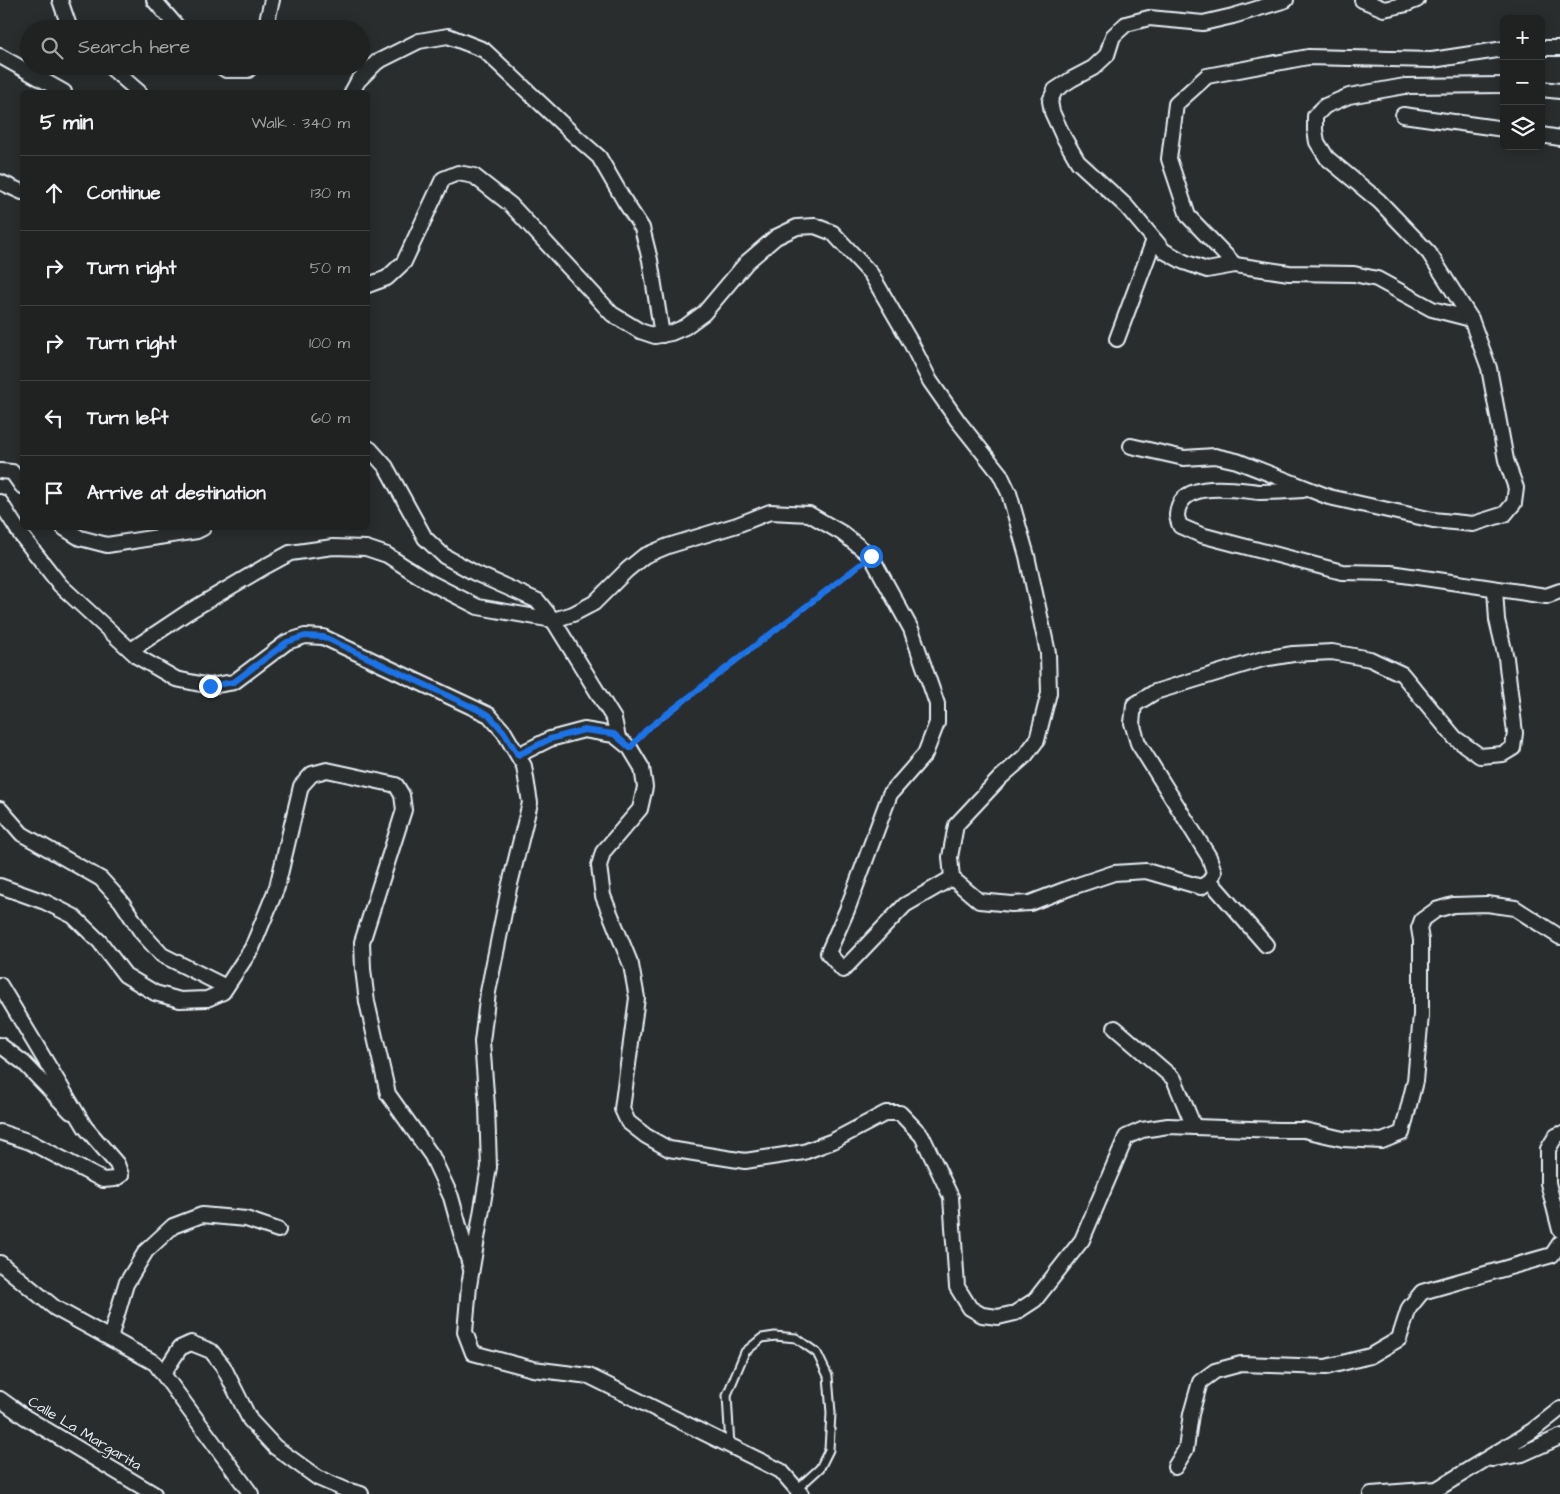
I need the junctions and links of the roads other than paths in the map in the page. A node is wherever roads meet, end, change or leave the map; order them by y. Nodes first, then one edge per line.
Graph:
1 (60, 0) edge
2 (154, 0) edge
3 (272, 0) edge
4 (1286, 0) edge
5 (1362, 0) edge
6 (1417, 0) edge
7 (67, 20) edge
8 (171, 20) edge
9 (267, 20) edge
10 (1545, 48) edge
11 (1560, 48) edge
12 (1500, 50) edge
13 (0, 56) edge
14 (20, 67) edge
15 (370, 68) edge
16 (34, 75) edge
17 (119, 75) edge
18 (364, 75) edge
19 (1500, 85) edge
20 (1545, 89) edge
21 (60, 90) edge
22 (137, 90) edge
23 (353, 90) edge
24 (1560, 91) edge
25 (1403, 115) dead end
26 (1500, 129) edge
27 (1545, 136) edge
28 (1560, 138) edge
29 (0, 182) edge
30 (20, 191) edge
31 (1154, 240) junction
32 (1235, 265) junction
33 (370, 284) edge
34 (1471, 319) junction
35 (662, 335) junction
36 (1118, 339) dead end
37 (1131, 446) dead end
38 (370, 449) edge
39 (0, 470) edge
40 (20, 483) edge
41 (1309, 490) junction
42 (0, 502) edge
43 (67, 530) edge
44 (200, 530) edge
45 (1495, 589) junction
46 (1560, 591) edge
47 (553, 620) junction
48 (131, 650) junction
49 (618, 738) junction
50 (518, 755) junction
51 (0, 809) edge
52 (952, 878) junction
53 (1210, 881) junction
54 (0, 886) edge
55 (1560, 937) edge
56 (1266, 945) dead end
57 (0, 985) edge
58 (226, 986) junction
59 (1115, 1028) dead end
60 (0, 1045) edge
61 (85, 1127) junction
62 (1194, 1127) junction
63 (0, 1132) edge
64 (1560, 1134) edge
65 (278, 1230) dead end
66 (1560, 1230) edge
67 (1560, 1243) edge
68 (0, 1263) edge
69 (472, 1272) junction
70 (110, 1338) junction
71 (164, 1374) junction
72 (0, 1398) edge
73 (1560, 1409) edge
74 (1560, 1437) edge
75 (730, 1446) junction
76 (1487, 1460) junction
77 (1175, 1466) dead end
78 (799, 1492) edge
79 (154, 1494) edge
80 (251, 1494) edge
81 (361, 1494) edge
82 (1371, 1494) edge

1 - 7 street
2 - 8 street
3 - 9 street
4 - 31 street
5 - 6 street
10 - 11 street
12 - 32 street
13 - 14 street
15 - 35 street
16 - 21 street
17 - 22 street
18 - 23 street
19 - 34 street
20 - 24 street
25 - 26 street
27 - 28 street
29 - 30 street
31 - 32 street
31 - 36 street
32 - 34 street
33 - 35 street
34 - 41 street
35 - 52 street
37 - 41 street
38 - 47 street
39 - 40 street
41 - 45 street
42 - 48 street
43 - 44 street
45 - 46 street
45 - 53 street
47 - 48 street
47 - 49 street
47 - 52 street
48 - 50 street
49 - 50 street
49 - 62 street
50 - 69 street
51 - 58 street
52 - 53 street
53 - 56 street
54 - 58 street
55 - 62 street
57 - 61 street
58 - 69 street
59 - 62 street
60 - 61 street
61 - 63 street
64 - 66 street
65 - 70 street
67 - 77 street
68 - 70 street
69 - 75 street
70 - 71 street
71 - 80 street
71 - 81 street
72 - 79 street, Calle La Margarita
73 - 76 street
74 - 76 street
75 - 78 street
75 - 78 lane
76 - 82 street

